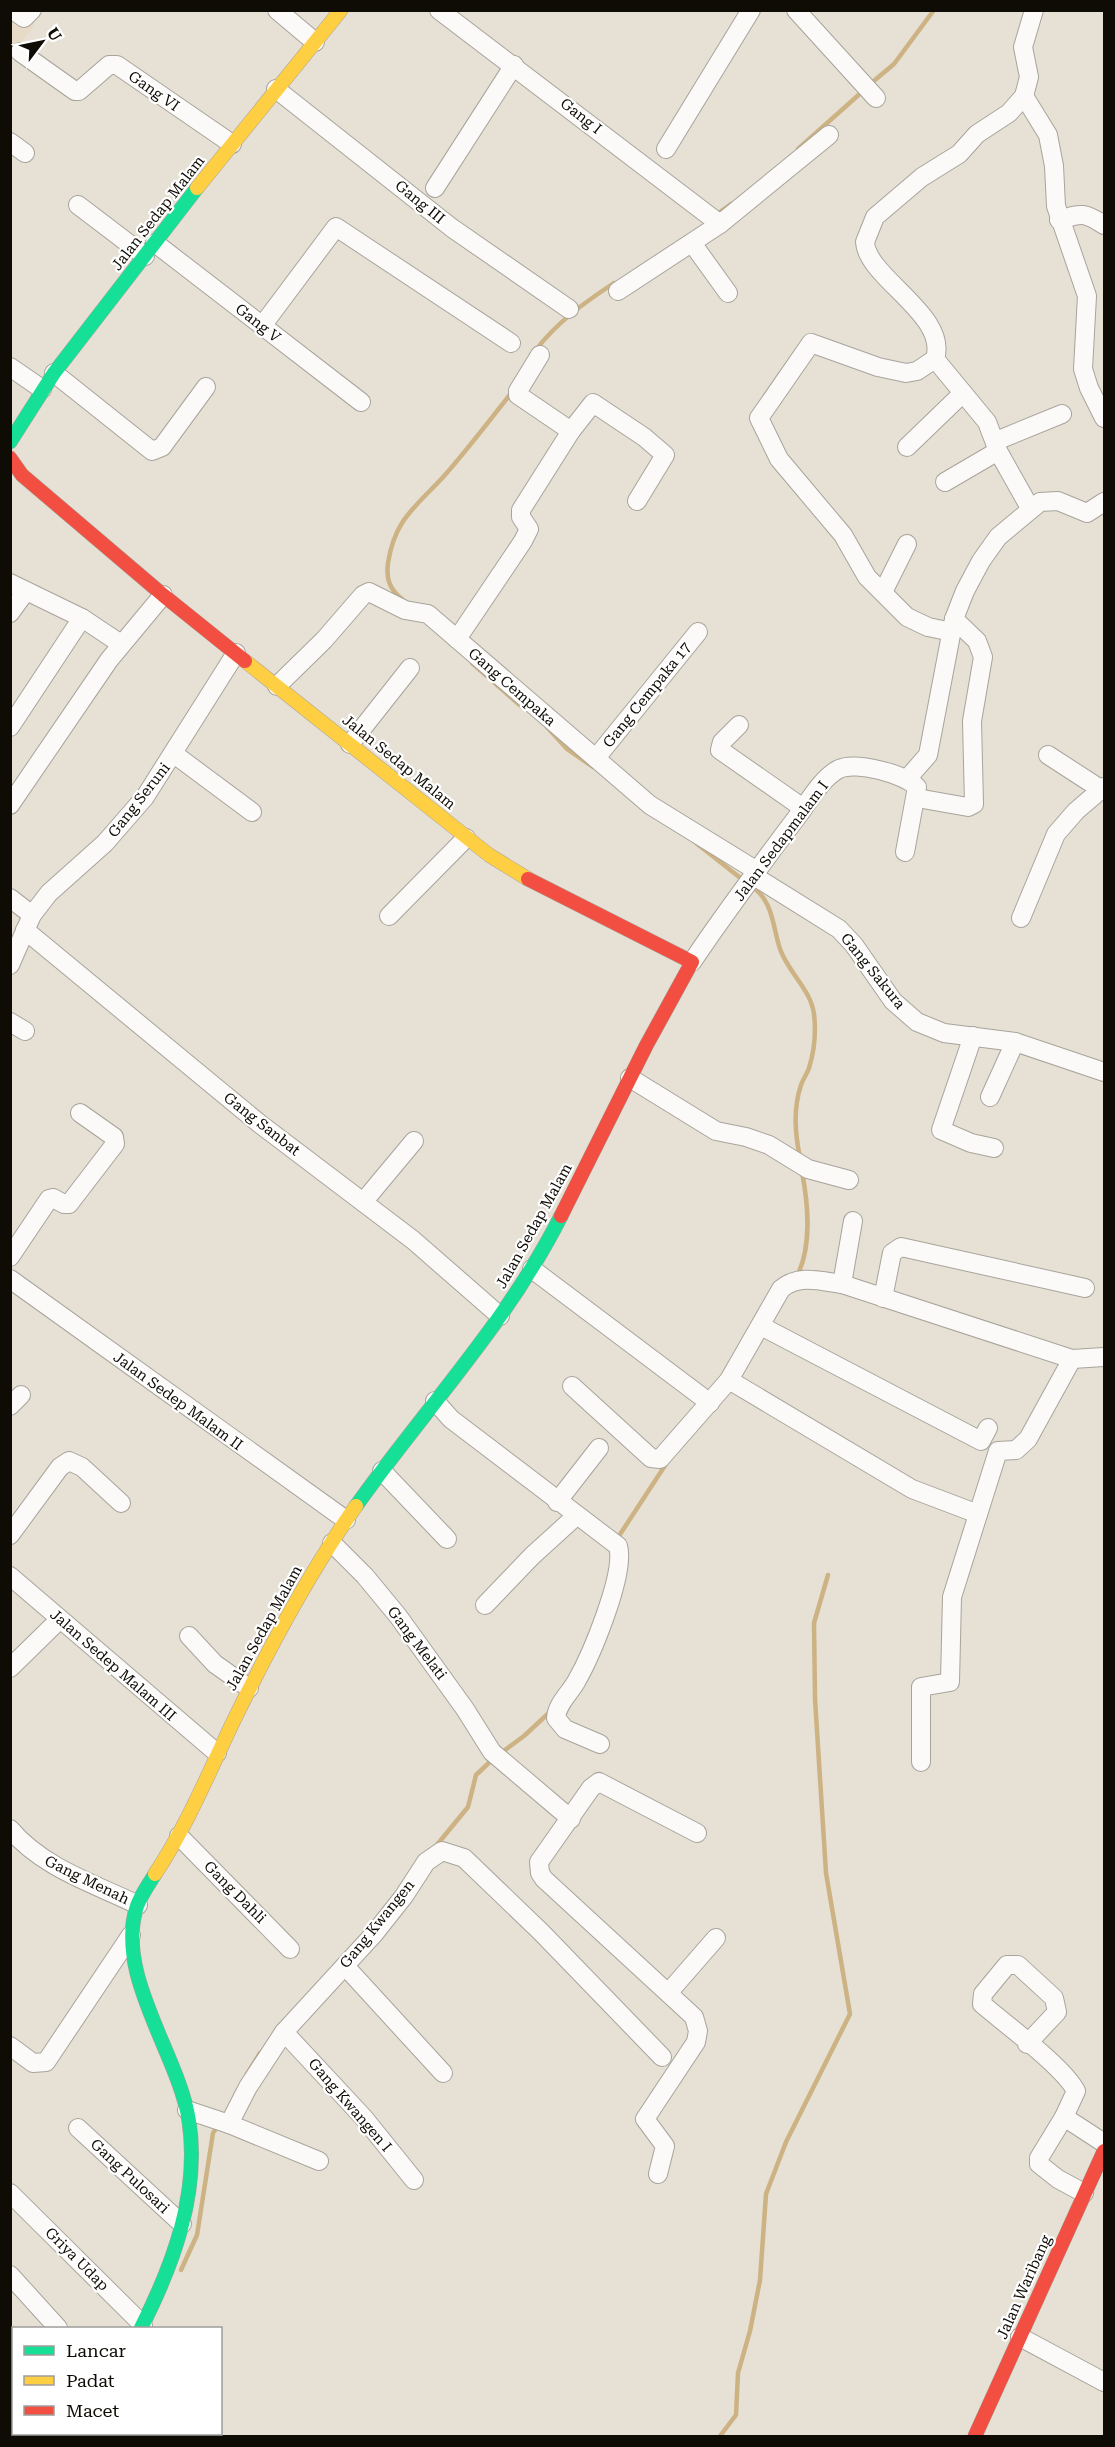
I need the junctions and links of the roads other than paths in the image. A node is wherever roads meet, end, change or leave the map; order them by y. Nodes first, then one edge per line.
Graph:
1 (13, 10) edge
2 (32, 10) edge
3 (277, 10) edge
4 (341, 10) edge
5 (439, 10) edge
6 (751, 10) edge
7 (796, 10) edge
8 (1034, 10) edge
9 (315, 42) junction
10 (20, 52) dead end
11 (514, 65) junction
12 (276, 89) junction
13 (871, 93) dead end
14 (1024, 96) junction
15 (829, 135) dead end
16 (232, 144) junction
17 (666, 149) dead end
18 (435, 188) dead end
19 (78, 205) dead end
20 (1059, 220) junction
21 (716, 221) junction
22 (1104, 225) edge
23 (692, 243) junction
24 (150, 250) junction
25 (618, 291) dead end
26 (728, 293) dead end
27 (569, 309) dead end
28 (262, 326) junction
29 (510, 343) dead end
30 (540, 355) dead end
31 (935, 359) junction
32 (10, 368) edge
33 (54, 373) junction
34 (206, 387) dead end
35 (42, 389) junction
36 (963, 393) junction
37 (361, 402) dead end
38 (1062, 414) dead end
39 (1104, 418) edge
40 (571, 431) junction
41 (10, 442) edge
42 (997, 446) junction
43 (907, 447) dead end
44 (10, 458) edge
45 (945, 482) dead end
46 (637, 501) dead end
47 (1104, 502) edge
48 (1030, 508) junction
49 (907, 544) dead end
50 (18, 587) edge
51 (883, 592) junction
52 (164, 596) junction
53 (10, 613) edge
54 (82, 618) junction
55 (953, 625) junction
56 (698, 632) dead end
57 (457, 639) junction
58 (121, 644) junction
59 (236, 653) junction
60 (410, 668) dead end
61 (277, 686) junction
62 (739, 725) dead end
63 (10, 727) edge
64 (350, 744) junction
65 (174, 754) junction
66 (1048, 755) dead end
67 (596, 758) junction
68 (907, 779) junction
69 (1103, 788) edge
70 (917, 798) junction
71 (10, 805) edge
72 (803, 808) junction
73 (252, 812) dead end
74 (466, 838) junction
75 (905, 852) dead end
76 (751, 879) junction
77 (10, 898) edge
78 (389, 916) dead end
79 (1021, 918) dead end
80 (28, 922) junction
81 (692, 962) junction
82 (10, 965) edge
83 (973, 1036) junction
84 (1015, 1042) junction
85 (1104, 1072) edge
86 (630, 1078) junction
87 (990, 1096) dead end
88 (80, 1113) dead end
89 (414, 1141) dead end
90 (994, 1148) dead end
91 (849, 1180) dead end
92 (364, 1201) junction
93 (853, 1221) dead end
94 (10, 1257) edge
95 (532, 1269) junction
96 (10, 1280) edge
97 (842, 1284) junction
98 (1085, 1288) dead end
99 (883, 1298) junction
100 (500, 1316) junction
101 (764, 1328) junction
102 (1104, 1358) edge
103 (1072, 1359) junction
104 (732, 1382) junction
105 (572, 1386) dead end
106 (435, 1401) junction
107 (710, 1403) junction
108 (988, 1428) dead end
109 (599, 1448) dead end
110 (382, 1471) junction
111 (557, 1502) junction
112 (121, 1503) dead end
113 (978, 1514) junction
114 (576, 1516) junction
115 (346, 1520) junction
116 (10, 1535) edge
117 (447, 1539) dead end
118 (332, 1543) junction
119 (10, 1576) edge
120 (485, 1605) dead end
121 (59, 1620) junction
122 (189, 1636) dead end
123 (10, 1668) edge
124 (249, 1688) junction
125 (600, 1744) dead end
126 (217, 1753) junction
127 (921, 1762) dead end
128 (572, 1819) junction
129 (10, 1829) edge
130 (697, 1833) dead end
131 (179, 1836) junction
132 (138, 1905) junction
133 (131, 1935) junction
134 (716, 1938) dead end
135 (290, 1949) dead end
136 (345, 1966) junction
137 (669, 1992) junction
138 (284, 2032) junction
139 (1027, 2044) dead end
140 (10, 2046) edge
141 (662, 2057) dead end
142 (443, 2073) dead end
143 (187, 2110) junction
144 (1064, 2117) junction
145 (223, 2122) junction
146 (78, 2128) dead end
147 (1104, 2143) edge
148 (1104, 2151) edge
149 (319, 2161) dead end
150 (658, 2174) dead end
151 (414, 2180) dead end
152 (10, 2193) edge
153 (1084, 2193) junction
154 (182, 2224) junction
155 (10, 2275) edge
156 (57, 2327) edge
157 (142, 2327) edge
158 (1020, 2337) junction
159 (1104, 2382) edge
160 (975, 2436) edge

1 - 2 street
3 - 9 street
4 - 9 street, Jalan Sedap Malam
5 - 11 street, Gang I
6 - 17 street
7 - 13 street
8 - 14 street
9 - 12 street, Jalan Sedap Malam
10 - 16 street, Gang VI
11 - 18 street
11 - 21 street, Gang I
12 - 16 street, Jalan Sedap Malam
12 - 27 street, Gang III
14 - 20 street
14 - 31 street
15 - 21 street
16 - 24 street, Jalan Sedap Malam
19 - 24 street, Gang V
20 - 22 street
20 - 39 street
21 - 23 street
23 - 25 street
23 - 26 street
24 - 28 street, Gang V
24 - 33 street, Jalan Sedap Malam
28 - 29 street
28 - 37 street, Gang V
30 - 40 street
31 - 36 street
31 - 51 street
32 - 35 street
33 - 34 street
33 - 35 street, Jalan Sedap Malam
35 - 41 street, Jalan Sedap Malam
36 - 42 street
36 - 43 street
38 - 42 street
40 - 46 street
40 - 57 street
42 - 45 street
42 - 48 street
44 - 52 street, Jalan Sedap Malam
47 - 48 street
48 - 55 street
49 - 51 street
50 - 53 street
50 - 54 street
51 - 55 street
52 - 58 street
52 - 59 street, Jalan Sedap Malam
54 - 58 street
54 - 63 street
55 - 68 street
55 - 70 street
56 - 67 street, Gang Cempaka 17
57 - 61 street, Gang Cempaka
57 - 67 street, Gang Cempaka
58 - 71 street
59 - 61 street, Jalan Sedap Malam
59 - 65 street, Gang Seruni
60 - 64 street
61 - 64 street, Jalan Sedap Malam
62 - 72 street
64 - 74 street, Jalan Sedap Malam
65 - 73 street
65 - 80 street, Gang Seruni
66 - 69 street
67 - 76 street, Gang Cempaka
68 - 70 street
68 - 72 street, Jalan Sedapmalam I
69 - 79 street
70 - 75 street
72 - 76 street, Jalan Sedapmalam I
74 - 78 street
74 - 81 street, Jalan Sedap Malam
76 - 81 street, Jalan Sedapmalam I
76 - 83 street, Gang Sakura
77 - 80 street, Gang Sanbat
80 - 82 street, Gang Seruni
80 - 92 street, Gang Sanbat
81 - 86 street, Jalan Sedap Malam
83 - 84 street, Gang Sakura
83 - 90 street
84 - 85 street, Gang Sakura
84 - 87 street
86 - 91 street
86 - 95 street, Jalan Sedap Malam
88 - 94 street
89 - 92 street
92 - 100 street, Gang Sanbat
93 - 97 street
95 - 100 street, Jalan Sedap Malam
95 - 107 street
96 - 115 street, Jalan Sedep Malam II
97 - 99 street
97 - 101 street
98 - 99 street
99 - 103 street
100 - 106 street, Jalan Sedap Malam
101 - 104 street
101 - 108 street
102 - 103 street
103 - 113 street
104 - 107 street
104 - 113 street
105 - 107 street
106 - 110 street, Jalan Sedap Malam
106 - 111 street
109 - 111 street
110 - 115 street, Jalan Sedap Malam
110 - 117 street
111 - 114 street
112 - 116 street
113 - 127 street
114 - 120 street
114 - 125 street
115 - 118 street, Jalan Sedap Malam
118 - 124 street, Jalan Sedap Malam
118 - 128 street, Gang Melati
119 - 121 street, Jalan Sedep Malam III
121 - 123 street
121 - 126 street, Jalan Sedep Malam III
122 - 124 street
124 - 126 street, Jalan Sedap Malam
126 - 131 street, Jalan Sedap Malam
128 - 130 street
128 - 137 street
129 - 132 street, Gang Menah
131 - 132 street, Jalan Sedap Malam
131 - 135 street, Gang Dahli
132 - 133 street, Jalan Sedap Malam
133 - 140 street
133 - 143 street, Jalan Sedap Malam
134 - 137 street
136 - 138 street, Gang Kwangen
136 - 141 street, Gang Kwangen
136 - 142 street
137 - 150 street
138 - 145 street, Gang Kwangen
138 - 151 street, Gang Kwangen I
139 - 144 street
143 - 145 street
143 - 154 street, Jalan Sedap Malam
144 - 147 street
144 - 153 street
145 - 149 street
146 - 154 street, Gang Pulosari
148 - 153 street, Jalan Waribang
152 - 157 street, Griya Udap
153 - 158 street, Jalan Waribang
154 - 157 street, Jalan Sedap Malam
155 - 156 street
158 - 159 street
158 - 160 street, Jalan Waribang

